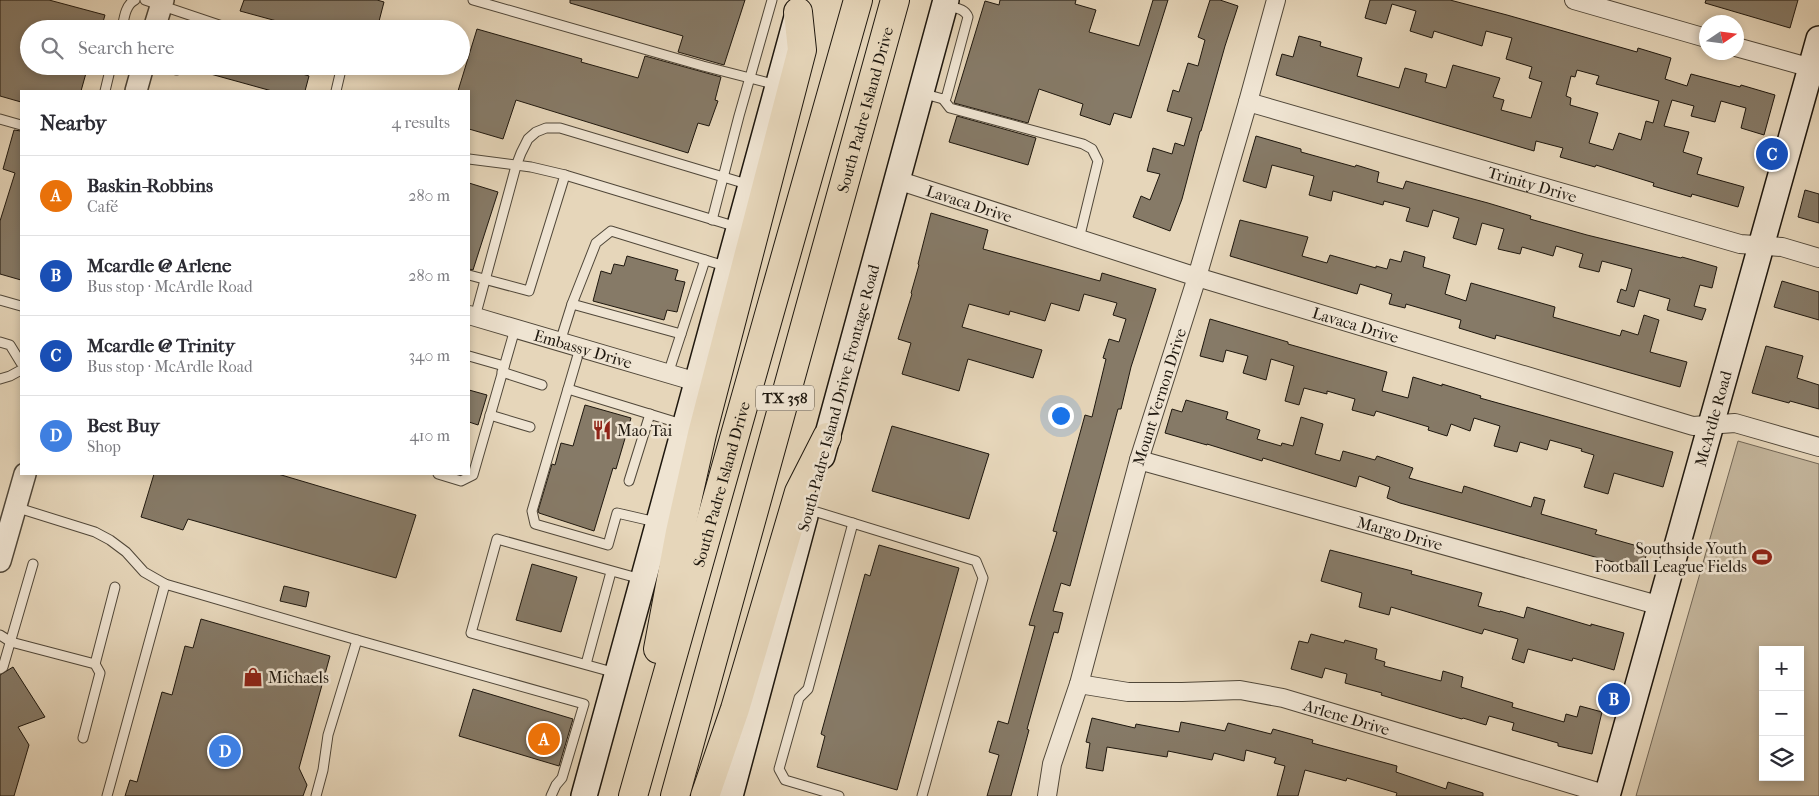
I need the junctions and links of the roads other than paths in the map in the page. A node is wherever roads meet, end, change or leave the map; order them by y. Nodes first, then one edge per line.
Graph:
1 (135, 0) edge
2 (473, 0) edge
3 (772, 0) edge
4 (858, 0) edge
5 (895, 0) edge
6 (1276, 0) edge
7 (1574, 0) edge
8 (156, 1) edge
9 (946, 3) edge
10 (799, 6) edge
11 (124, 20) edge
12 (155, 20) edge
13 (202, 20) edge
14 (1699, 36) edge
15 (1819, 39) edge
16 (1744, 48) edge
17 (1815, 69) edge
18 (108, 75) edge
19 (140, 75) edge
20 (340, 75) edge
21 (749, 78) junction
22 (778, 85) junction
23 (104, 90) edge
24 (136, 90) edge
25 (336, 90) edge
26 (932, 96) junction
27 (1248, 102) junction
28 (0, 119) edge
29 (20, 125) edge
30 (470, 159) edge
31 (516, 166) junction
32 (566, 175) junction
33 (724, 177) junction
34 (897, 180) junction
35 (751, 185) junction
36 (712, 220) junction
37 (739, 228) junction
38 (1079, 239) junction
39 (1761, 246) junction
40 (1819, 258) edge
41 (717, 264) junction
42 (470, 275) edge
43 (1197, 277) junction
44 (485, 279) junction
45 (0, 300) edge
46 (572, 304) junction
47 (20, 306) edge
48 (472, 316) edge
49 (515, 329) junction
50 (681, 334) junction
51 (0, 342) edge
52 (560, 342) junction
53 (580, 348) junction
54 (470, 356) edge
55 (20, 361) edge
56 (503, 369) junction
57 (20, 371) edge
58 (668, 374) junction
59 (0, 379) edge
60 (697, 382) junction
61 (542, 385) dead end
62 (568, 389) junction
63 (650, 414) junction
64 (490, 415) junction
65 (1712, 423) junction
66 (686, 425) junction
67 (530, 427) dead end
68 (827, 437) junction
69 (1819, 447) edge
70 (1139, 460) junction
71 (25, 475) edge
72 (442, 475) edge
73 (629, 481) dead end
74 (15, 507) junction
75 (807, 509) junction
76 (659, 523) junction
77 (852, 523) junction
78 (0, 561) edge
79 (33, 564) dead end
80 (611, 572) junction
81 (644, 580) junction
82 (165, 584) junction
83 (115, 587) dead end
84 (1660, 606) junction
85 (0, 635) edge
86 (357, 640) junction
87 (11, 642) junction
88 (95, 664) junction
89 (586, 664) junction
90 (0, 669) edge
91 (618, 673) junction
92 (1079, 684) junction
93 (596, 708) junction
94 (656, 716) junction
95 (84, 738) dead end
96 (1608, 795) edge
97 (107, 796) edge
98 (316, 796) edge
99 (552, 796) edge
100 (584, 796) edge
101 (634, 796) edge
102 (675, 796) edge
103 (705, 796) edge
104 (730, 796) edge
105 (839, 796) edge
106 (922, 796) edge
107 (1047, 796) edge

1 - 11 lane
2 - 21 lane
3 - 21 lane
4 - 94 highway, South Padre Island Drive / TX 358
5 - 102 highway, South Padre Island Drive / TX 358
6 - 27 street, Mount Vernon Drive
7 - 14 street
8 - 12 street
8 - 13 lane
9 - 26 main road, South Padre Island Drive Frontage Road
10 - 22 main road
10 - 94 highway
15 - 17 main road, McArdle Road
16 - 17 street
17 - 39 main road, McArdle Road
18 - 23 lane
19 - 24 street
20 - 25 lane
21 - 22 lane
21 - 33 lane
22 - 35 main road
26 - 34 main road, South Padre Island Drive Frontage Road
26 - 38 lane
27 - 39 street, Trinity Drive
27 - 43 street, Mount Vernon Drive
28 - 29 lane
30 - 31 lane
31 - 32 lane
31 - 33 lane
31 - 44 lane
32 - 36 lane
32 - 44 lane
33 - 35 lane
33 - 36 lane
34 - 38 street, Lavaca Drive
34 - 68 main road, South Padre Island Drive Frontage Road
35 - 37 main road
36 - 37 lane
37 - 41 main road
38 - 43 street, Lavaca Drive
39 - 40 street, Trinity Drive
39 - 65 main road, McArdle Road
41 - 46 lane
41 - 50 lane
41 - 60 main road
42 - 44 lane
43 - 65 street, Lavaca Drive
43 - 70 street, Mount Vernon Drive
44 - 48 lane
45 - 47 lane
46 - 50 lane
46 - 52 lane
48 - 49 street, Embassy Drive
49 - 52 street, Embassy Drive
49 - 56 lane
50 - 58 lane
51 - 55 lane
52 - 53 street, Embassy Drive
53 - 58 street, Embassy Drive
53 - 62 lane
54 - 56 lane
56 - 61 lane
56 - 64 lane
57 - 59 lane
58 - 60 street, Embassy Drive
60 - 66 main road
62 - 63 lane
62 - 76 lane
63 - 66 lane
63 - 73 lane
64 - 67 lane
64 - 72 lane
65 - 69 street, Lavaca Drive
65 - 84 main road, McArdle Road
66 - 76 main road
68 - 75 main road, South Padre Island Drive Frontage Road
68 - 103 highway
70 - 84 street, Margo Drive
70 - 92 street, Mount Vernon Drive
71 - 74 street
74 - 78 street
74 - 82 lane
75 - 77 lane
75 - 104 main road, South Padre Island Drive Frontage Road
76 - 81 main road
77 - 105 lane
77 - 106 lane
79 - 87 lane
80 - 81 lane
80 - 89 lane
80 - 89 lane
81 - 91 main road
82 - 86 lane
82 - 97 lane
83 - 88 lane
84 - 96 main road, McArdle Road
85 - 87 lane
86 - 93 lane
86 - 98 lane
87 - 88 lane
87 - 90 lane
88 - 95 lane
89 - 91 lane
91 - 93 main road
92 - 96 street, Arlene Drive
92 - 107 street, Mount Vernon Drive
93 - 99 lane
93 - 100 main road
94 - 101 highway, South Padre Island Drive / TX 358

